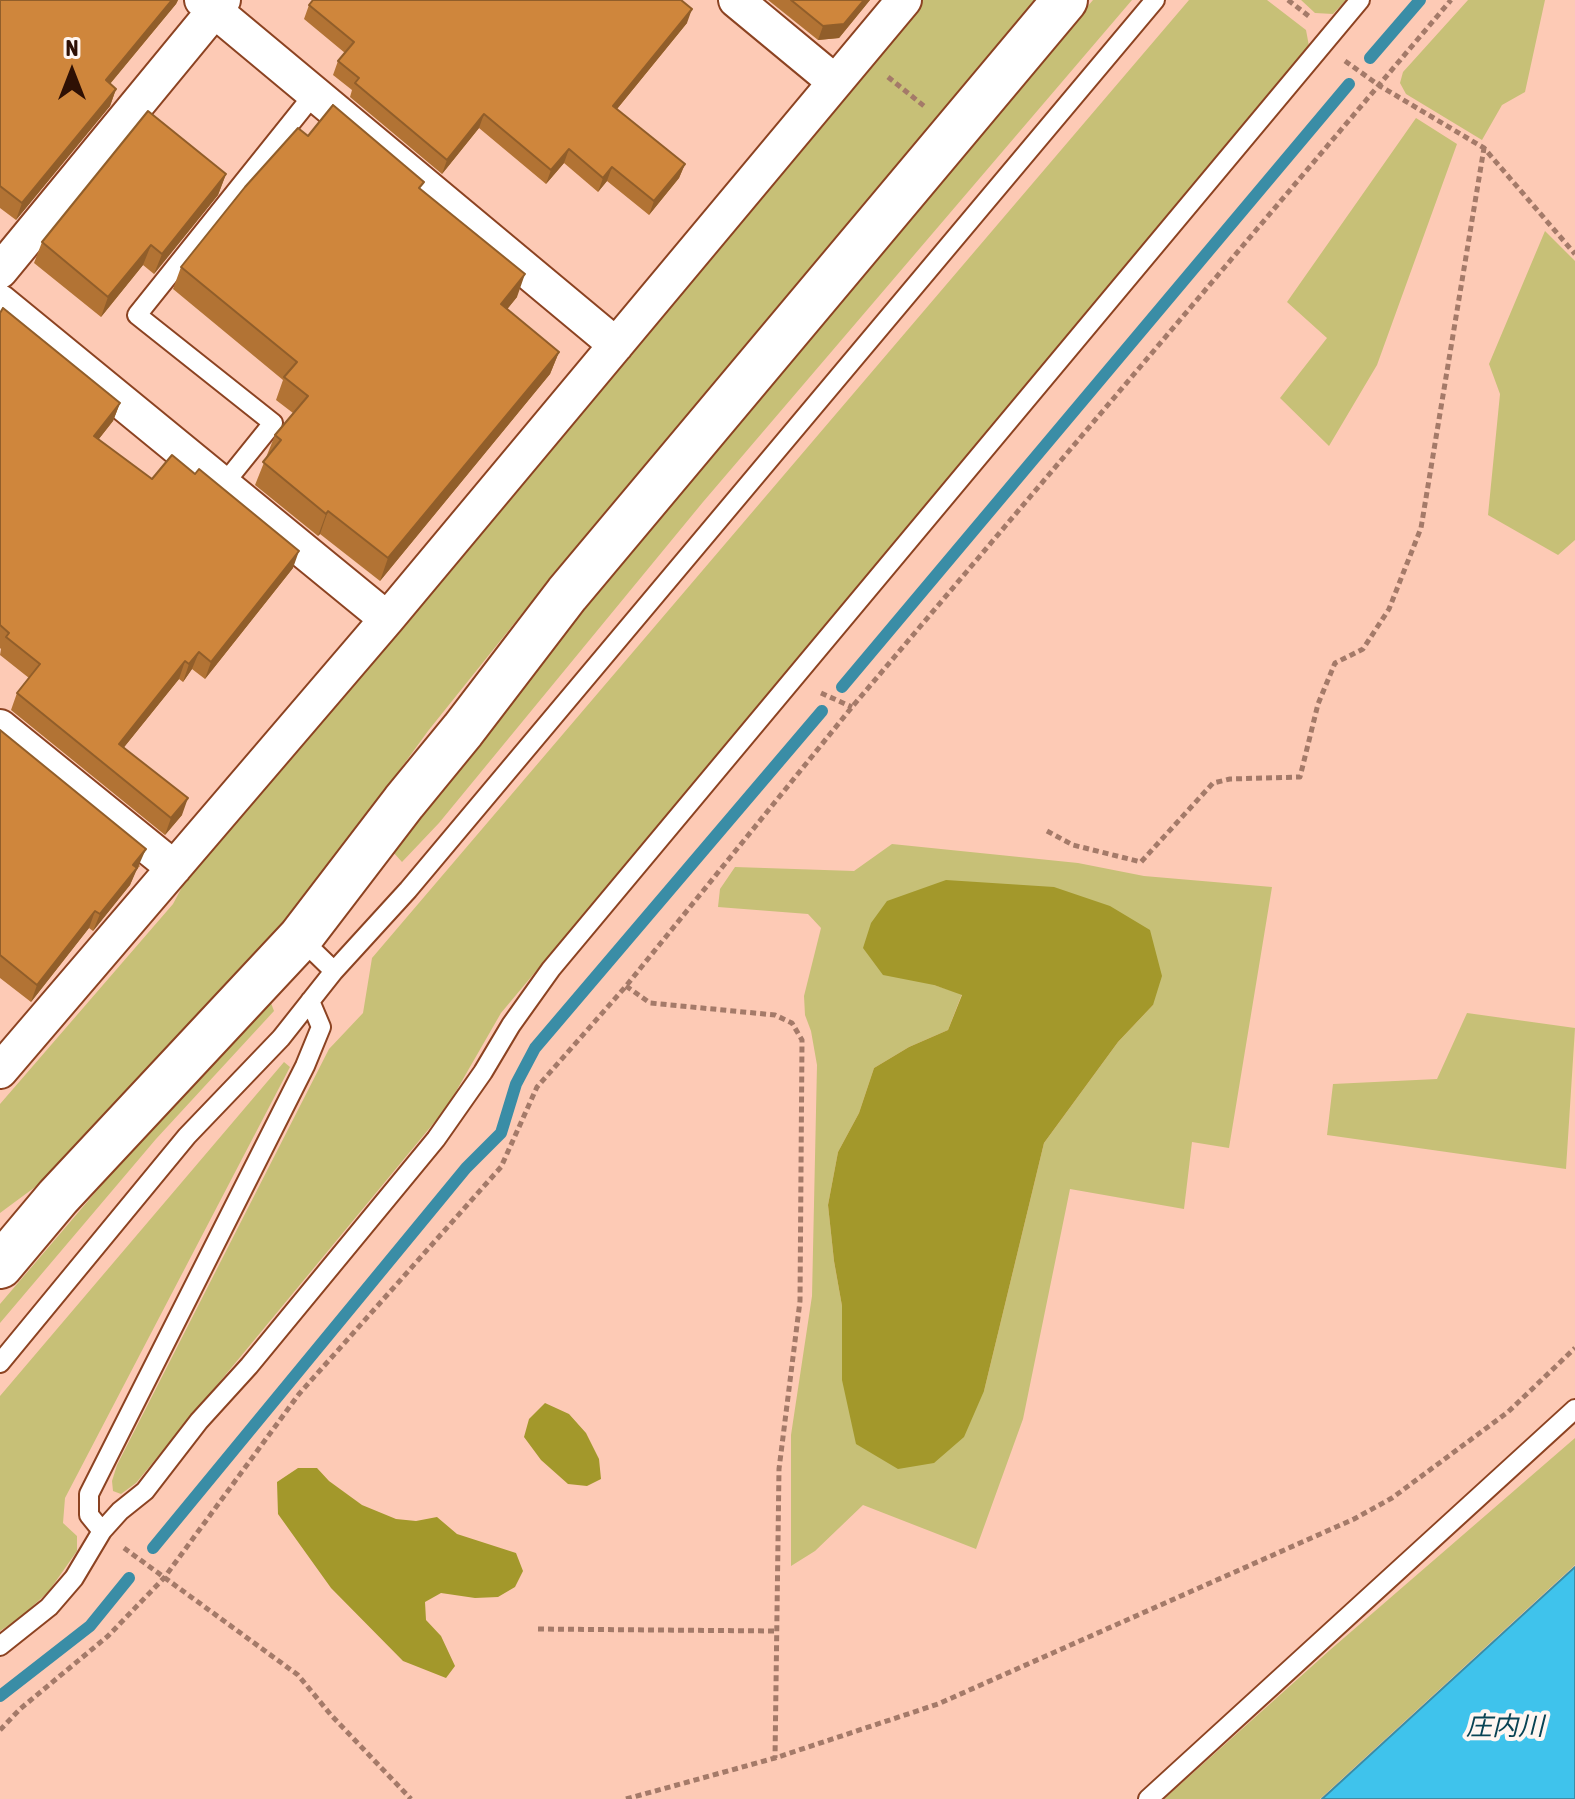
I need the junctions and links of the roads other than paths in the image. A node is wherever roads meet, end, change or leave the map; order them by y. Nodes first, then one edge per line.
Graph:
1 (736, 0) edge
2 (904, 0) edge
3 (1065, 0) edge
4 (1155, 0) edge
5 (1360, 0) edge
6 (213, 3) edge
7 (835, 82) junction
8 (314, 94) junction
9 (0, 271) edge
10 (0, 302) edge
11 (616, 345) junction
12 (223, 485) junction
13 (387, 619) junction
14 (0, 727) edge
15 (174, 868) junction
16 (300, 938) junction
17 (334, 971) junction
18 (310, 1001) junction
19 (0, 1071) edge
20 (6, 1249) edge
21 (0, 1363) edge
22 (1575, 1409) edge
23 (102, 1531) junction
24 (0, 1646) edge
25 (1148, 1799) edge

1 - 7 street
2 - 7 street
3 - 16 street
4 - 17 lane
5 - 23 lane
6 - 8 street
6 - 9 street
7 - 11 street
8 - 11 street
8 - 12 lane
10 - 12 street
11 - 13 street
12 - 13 street
13 - 15 street
14 - 15 street
15 - 19 street
16 - 17 lane
16 - 20 street
17 - 18 lane
18 - 21 lane
18 - 23 lane
22 - 25 lane
23 - 24 lane

